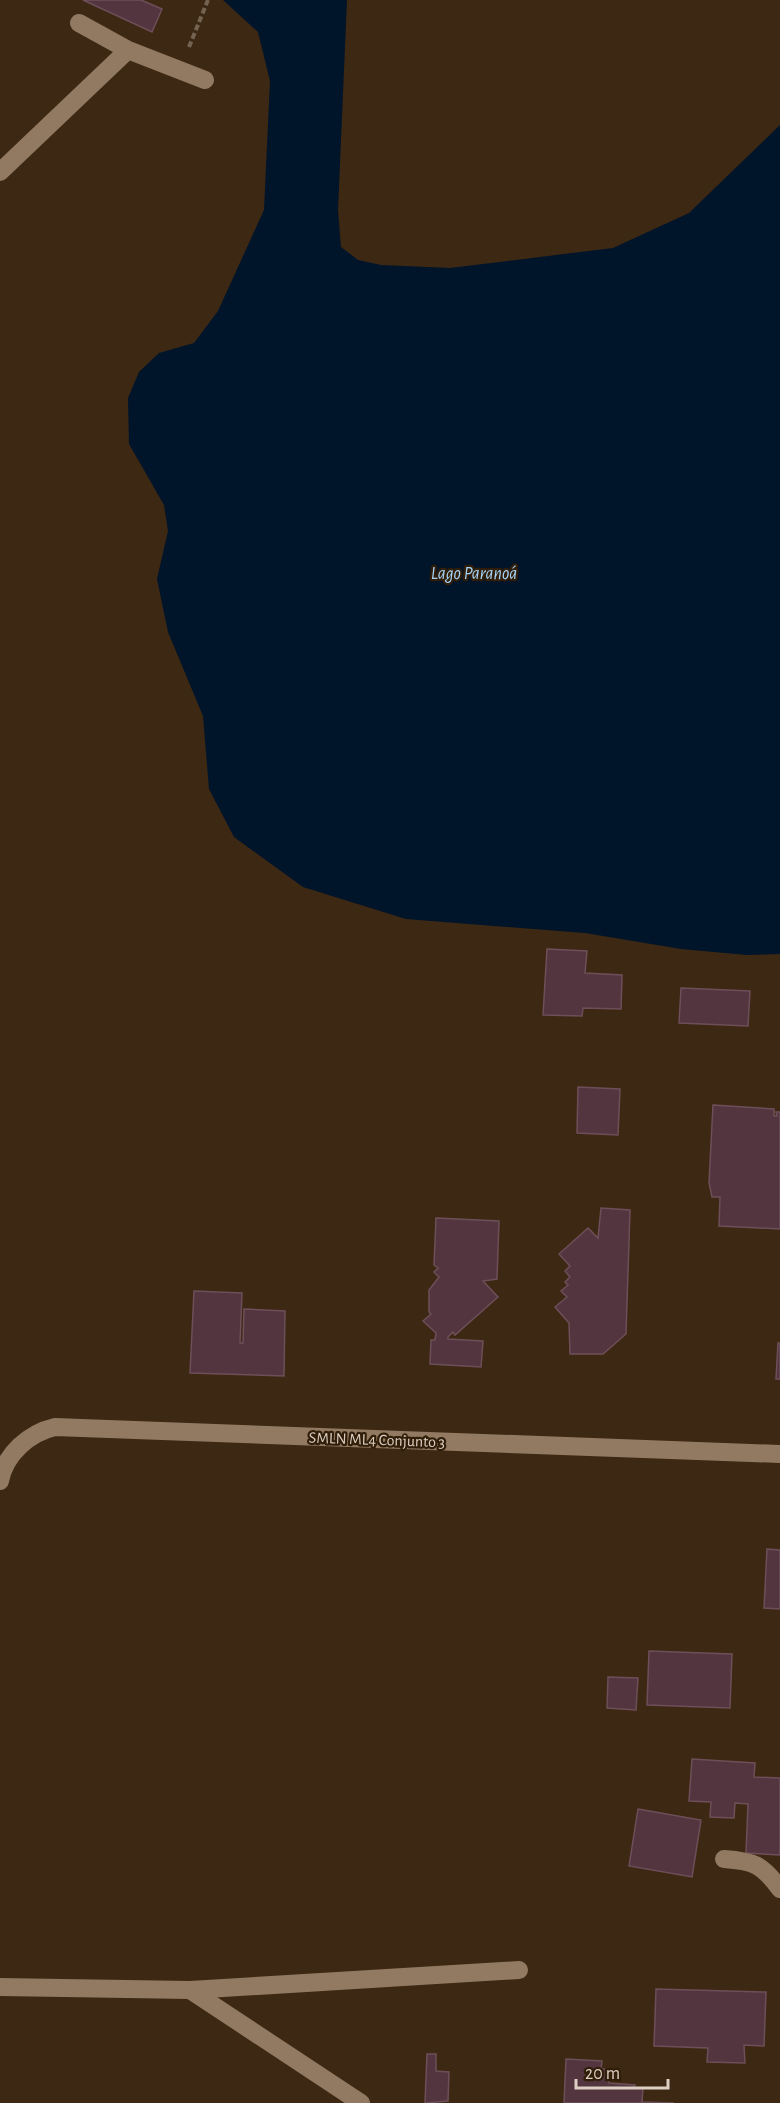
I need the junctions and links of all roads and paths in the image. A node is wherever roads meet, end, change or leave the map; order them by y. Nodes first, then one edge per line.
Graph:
1 (208, 0) edge
2 (79, 23) dead end
3 (128, 50) junction
4 (180, 70) junction
5 (205, 80) dead end
6 (0, 172) edge
7 (780, 1454) edge
8 (0, 1480) edge
9 (724, 1859) dead end
10 (780, 1888) edge
11 (519, 1970) dead end
12 (0, 1987) edge
13 (190, 1990) junction
14 (361, 2103) edge

1 - 4 path
2 - 3 street
3 - 4 street
3 - 6 street
4 - 5 street
7 - 8 street, SMLN ML4 Conjunto 3
9 - 10 street
11 - 13 street
12 - 13 street
13 - 14 street

